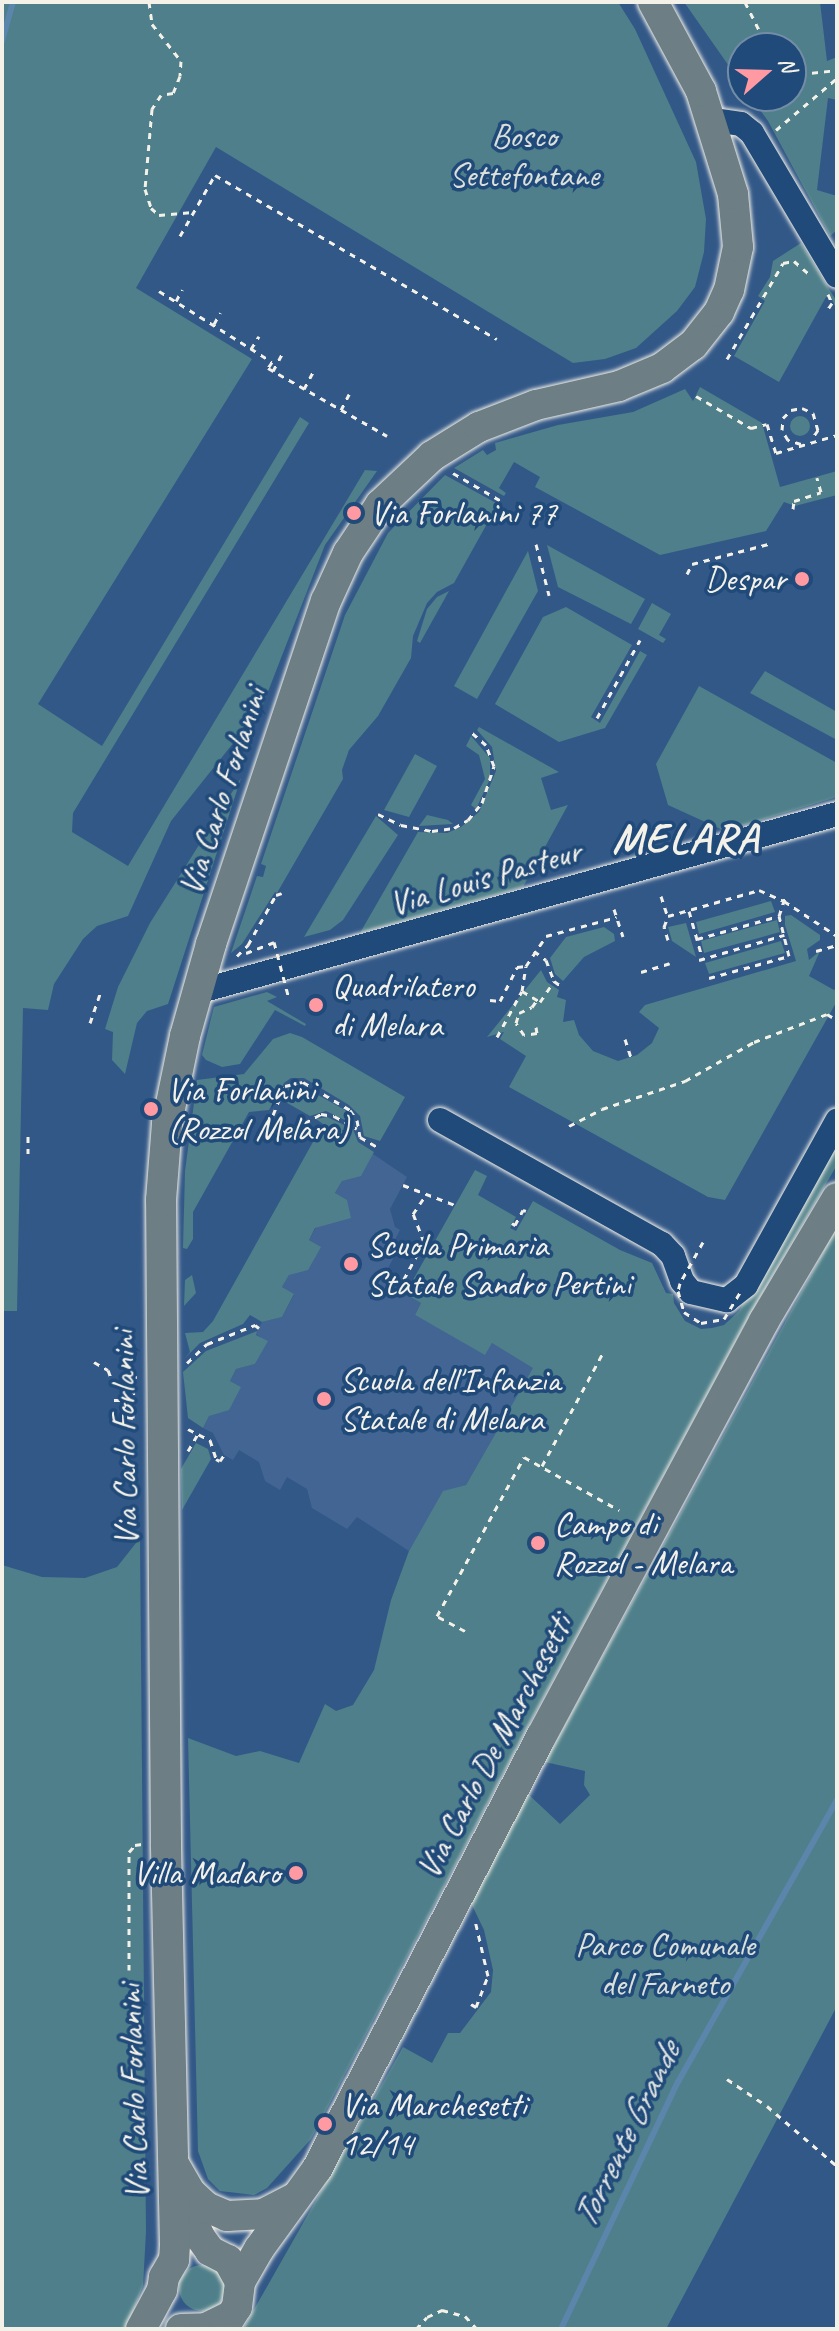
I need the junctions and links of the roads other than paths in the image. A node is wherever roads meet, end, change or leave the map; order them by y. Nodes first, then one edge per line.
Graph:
1 (653, 2) edge
2 (713, 120) junction
3 (829, 281) edge
4 (837, 814) edge
5 (197, 992) junction
6 (440, 1120) dead end
7 (837, 1121) edge
8 (837, 1198) edge
9 (170, 2159) junction
10 (299, 2194) junction
11 (210, 2251) junction
12 (174, 2260) junction
13 (240, 2282) junction
14 (162, 2290) junction
15 (226, 2323) edge
16 (185, 2328) edge
17 (141, 2329) edge

1 - 2 main road, Via Carlo Forlanini
2 - 3 street
2 - 5 main road, Via Carlo Forlanini
4 - 5 street, Via Louis Pasteur
5 - 9 main road, Via Carlo Forlanini
6 - 7 street
8 - 10 main road, Via Carlo De Marchesetti
9 - 10 main road
9 - 11 main road
9 - 12 main road, Via Carlo Forlanini
10 - 11 main road
10 - 13 main road, Via Carlo De Marchesetti
11 - 12 main road
11 - 13 main road
12 - 14 main road, Via Carlo Forlanini
13 - 15 main road, Via Carlo De Marchesetti
14 - 16 main road
14 - 17 main road, Via Carlo Forlanini
15 - 16 main road

